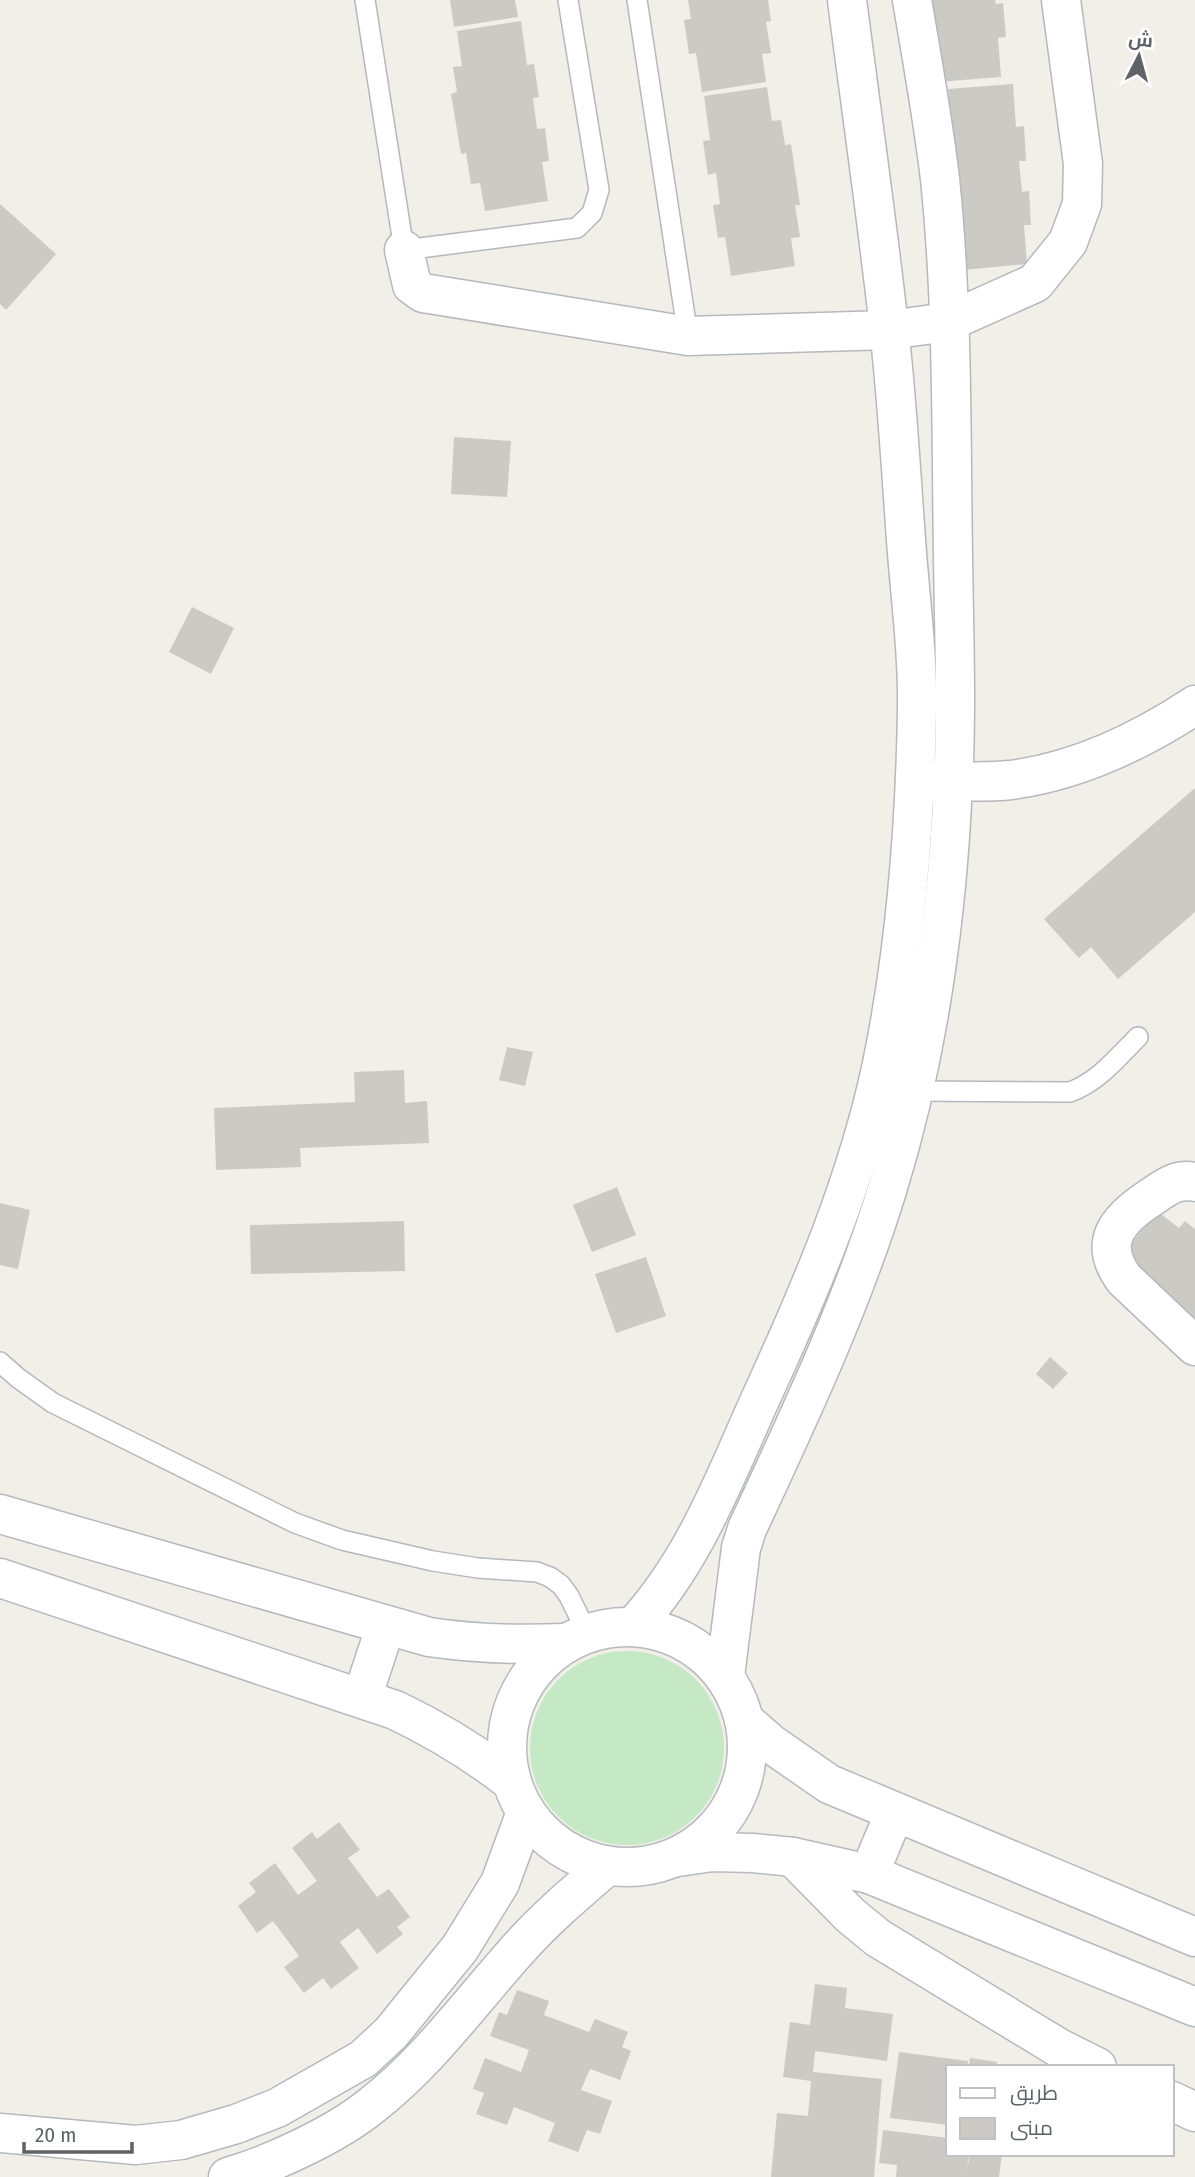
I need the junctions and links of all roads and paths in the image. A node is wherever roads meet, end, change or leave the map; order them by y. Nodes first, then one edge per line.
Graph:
1 (365, 0) edge
2 (568, 0) edge
3 (637, 0) edge
4 (847, 0) edge
5 (912, 0) edge
6 (1061, 0) edge
7 (404, 250) junction
8 (948, 322) junction
9 (890, 330) junction
10 (688, 336) junction
11 (1195, 705) edge
12 (913, 780) junction
13 (953, 781) junction
14 (922, 935) junction
15 (1138, 1037) dead end
16 (904, 1076) junction
17 (1195, 1182) edge
18 (1195, 1346) edge
19 (0, 1362) edge
20 (0, 1514) edge
21 (0, 1578) edge
22 (386, 1625) junction
23 (633, 1626) junction
24 (576, 1638) junction
25 (725, 1676) junction
26 (362, 1698) junction
27 (745, 1721) junction
28 (519, 1797) junction
29 (895, 1812) junction
30 (793, 1857) junction
31 (673, 1858) junction
32 (607, 1866) junction
33 (869, 1874) junction
34 (1195, 1937) edge
35 (1195, 2007) edge
36 (1093, 2065) edge
37 (1174, 2103) edge
38 (1195, 2112) edge
39 (0, 2133) edge
40 (228, 2177) edge

1 - 7 lane
2 - 7 lane
3 - 10 lane
4 - 9 street
5 - 8 street
6 - 8 street
7 - 10 street
8 - 9 street
8 - 13 street
9 - 10 street
9 - 12 street
11 - 13 street
12 - 13 street
12 - 14 street
13 - 14 street
14 - 16 street
15 - 16 lane
16 - 23 street
16 - 25 street
17 - 18 street
19 - 24 lane
20 - 22 street
21 - 26 street
22 - 24 street
22 - 26 street
23 - 24 street
23 - 25 street
24 - 28 street
25 - 27 street
26 - 28 street
27 - 29 street
27 - 31 street
28 - 32 street
28 - 39 street
29 - 33 street
29 - 34 street
30 - 31 street
30 - 33 street
30 - 36 street
31 - 32 street
32 - 40 street
33 - 35 street
37 - 38 street

